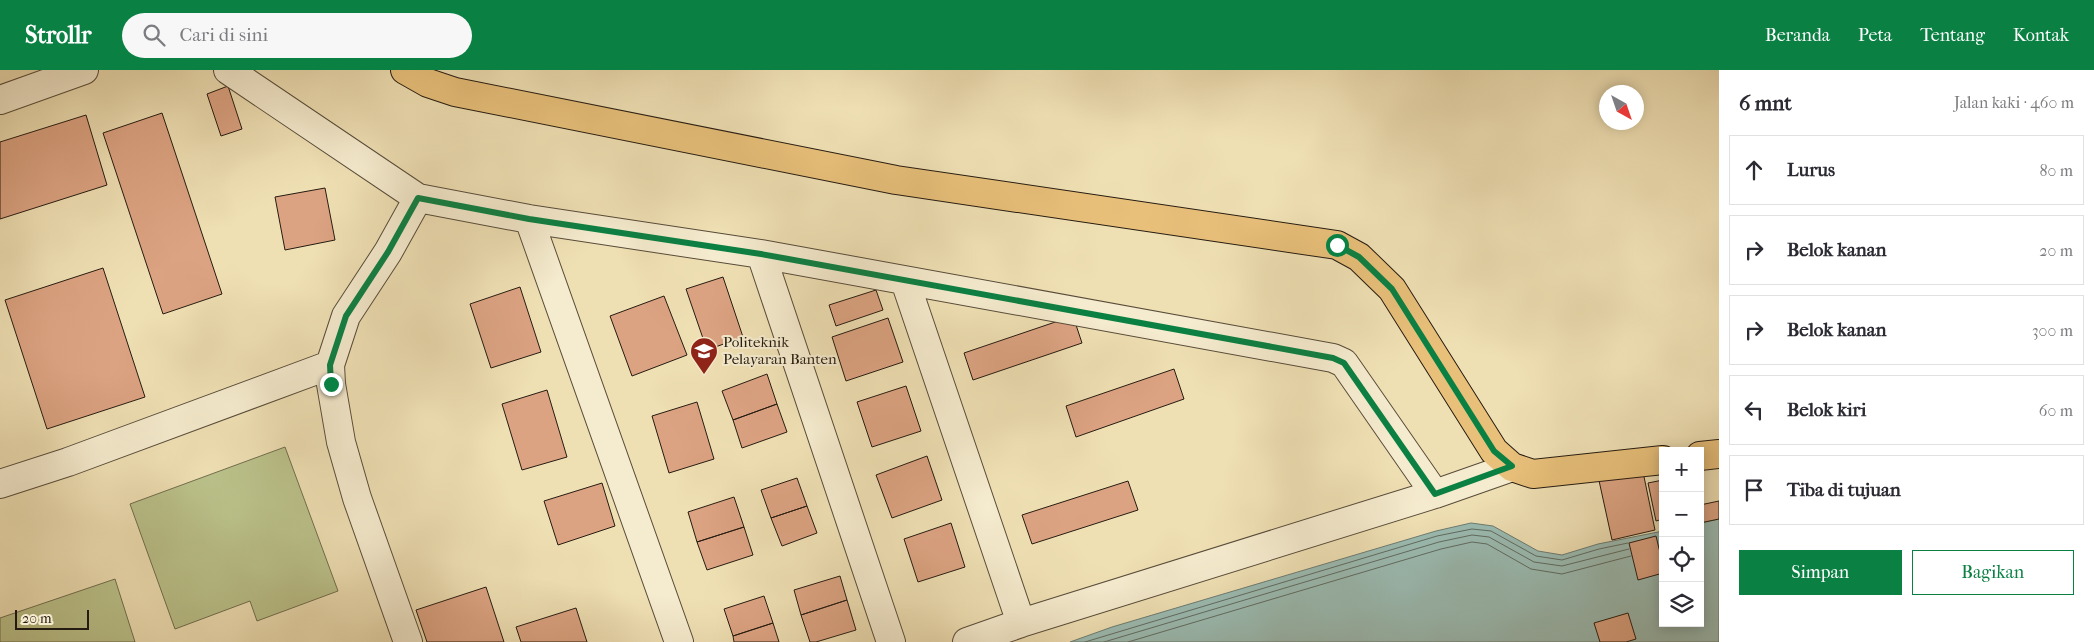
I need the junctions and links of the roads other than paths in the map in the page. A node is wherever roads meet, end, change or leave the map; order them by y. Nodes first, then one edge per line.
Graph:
1 (84, 70) edge
2 (228, 70) edge
3 (406, 70) edge
4 (0, 100) edge
5 (418, 198) junction
6 (529, 219) junction
7 (761, 254) junction
8 (905, 281) junction
9 (330, 365) junction
10 (1719, 454) edge
11 (1704, 456) edge
12 (1659, 460) edge
13 (1512, 466) junction
14 (0, 484) edge
15 (1435, 494) junction
16 (1021, 623) junction
17 (408, 642) edge
18 (679, 642) edge
19 (891, 642) edge
20 (967, 642) edge

1 - 4 street
2 - 5 street
3 - 13 main road
5 - 6 street
5 - 9 street
6 - 7 street
6 - 18 street
7 - 8 street
7 - 19 street
8 - 15 street
8 - 16 street
9 - 14 street
9 - 17 street
10 - 11 main road
12 - 13 main road
13 - 15 street
15 - 16 street
16 - 20 street

